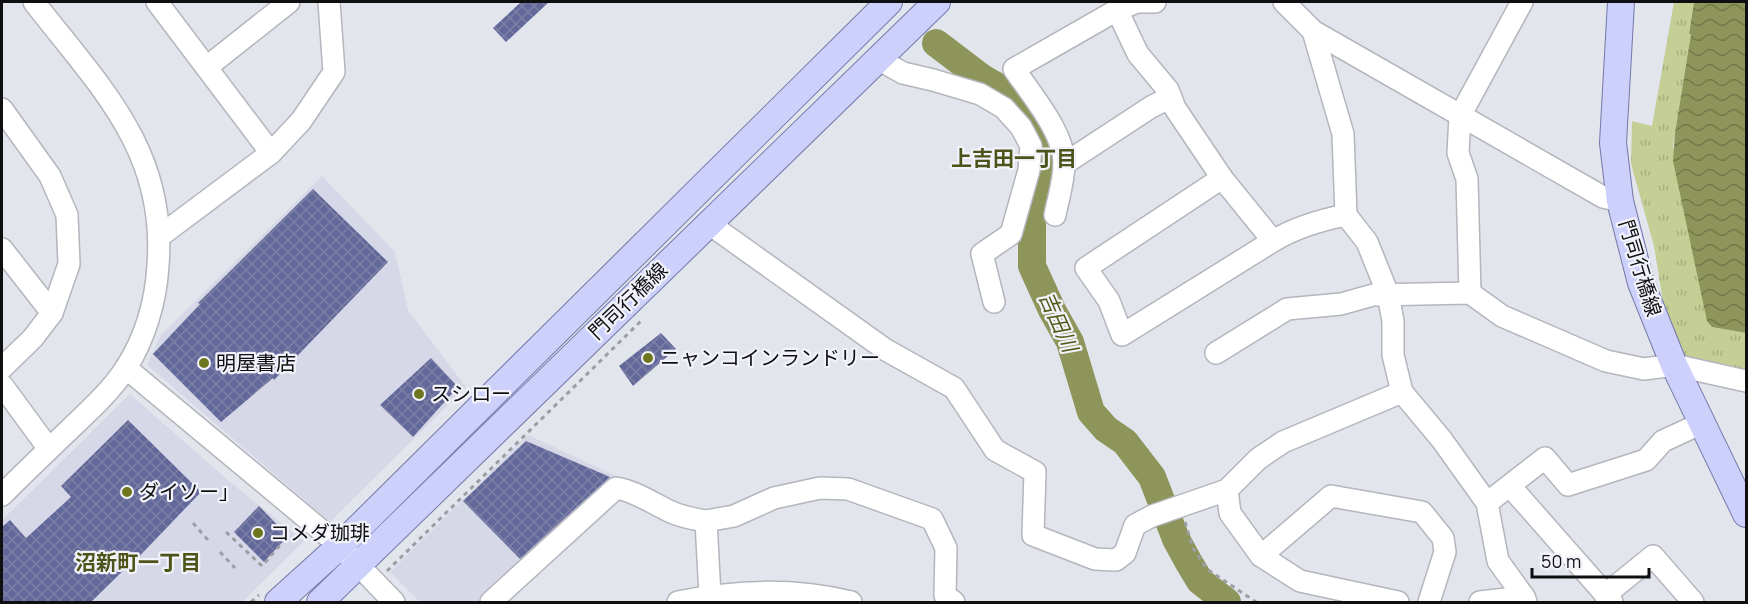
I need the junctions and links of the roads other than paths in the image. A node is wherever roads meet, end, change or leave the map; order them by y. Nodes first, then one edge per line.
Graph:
1 (34, 2) edge
2 (157, 2) edge
3 (289, 2) edge
4 (329, 2) edge
5 (889, 2) edge
6 (937, 2) edge
7 (1155, 2) edge
8 (1284, 2) edge
9 (1522, 2) edge
10 (1621, 2) edge
11 (1117, 10) junction
12 (1313, 31) junction
13 (878, 59) junction
14 (207, 67) junction
15 (1171, 97) junction
16 (2, 109) edge
17 (1461, 116) junction
18 (271, 153) junction
19 (1064, 164) junction
20 (1222, 178) junction
21 (1620, 201) junction
22 (1055, 215) dead end
23 (1347, 215) junction
24 (708, 223) junction
25 (160, 236) junction
26 (1274, 241) junction
27 (2, 249) edge
28 (1470, 293) junction
29 (1388, 294) junction
30 (994, 302) dead end
31 (52, 313) junction
32 (1216, 353) dead end
33 (1674, 365) junction
34 (2, 368) edge
35 (126, 368) junction
36 (1746, 381) edge
37 (2, 385) edge
38 (1402, 392) junction
39 (1702, 423) junction
40 (49, 449) junction
41 (1510, 486) junction
42 (1227, 490) junction
43 (2, 495) edge
44 (1487, 503) junction
45 (1746, 514) edge
46 (706, 521) junction
47 (340, 546) junction
48 (1261, 556) junction
49 (358, 565) junction
50 (710, 596) junction
51 (1609, 599) edge
52 (1525, 600) edge
53 (278, 603) edge
54 (320, 603) edge
55 (394, 603) edge
56 (491, 603) edge
57 (678, 603) edge
58 (851, 603) edge
59 (954, 603) edge
60 (1398, 603) edge
61 (1429, 603) edge
62 (1480, 603) edge
63 (1693, 603) edge

1 - 25 street
2 - 14 street
3 - 14 street
4 - 18 street
5 - 47 main road, 門司行橋線
6 - 13 main road, 門司行橋線
7 - 11 street
8 - 12 street
9 - 17 street
10 - 21 main road, 門司行橋線
11 - 15 street
11 - 19 street
12 - 17 street
12 - 23 street
13 - 24 main road, 門司行橋線
13 - 30 street
14 - 18 street
15 - 19 street
15 - 20 street
16 - 31 street
17 - 21 street
17 - 28 street
18 - 25 street
19 - 22 street
20 - 26 street
20 - 26 street
21 - 33 main road, 門司行橋線
23 - 26 street
23 - 29 street
24 - 42 street
24 - 49 main road, 門司行橋線
25 - 35 street
27 - 31 street
28 - 29 street
28 - 33 street
29 - 32 street
29 - 38 street
31 - 34 street
33 - 36 street
33 - 39 main road, 門司行橋線
35 - 40 street
35 - 47 street
37 - 40 street
38 - 42 street
38 - 44 street
39 - 41 street
39 - 45 main road, 門司行橋線
40 - 43 street
41 - 44 street
41 - 51 street
42 - 48 street
44 - 52 street
46 - 50 street
46 - 56 street
46 - 59 street
47 - 49 street
47 - 53 main road, 門司行橋線
48 - 60 street
48 - 61 street
49 - 54 main road, 門司行橋線
49 - 55 street
50 - 57 street
50 - 58 street
51 - 63 street
52 - 62 street

